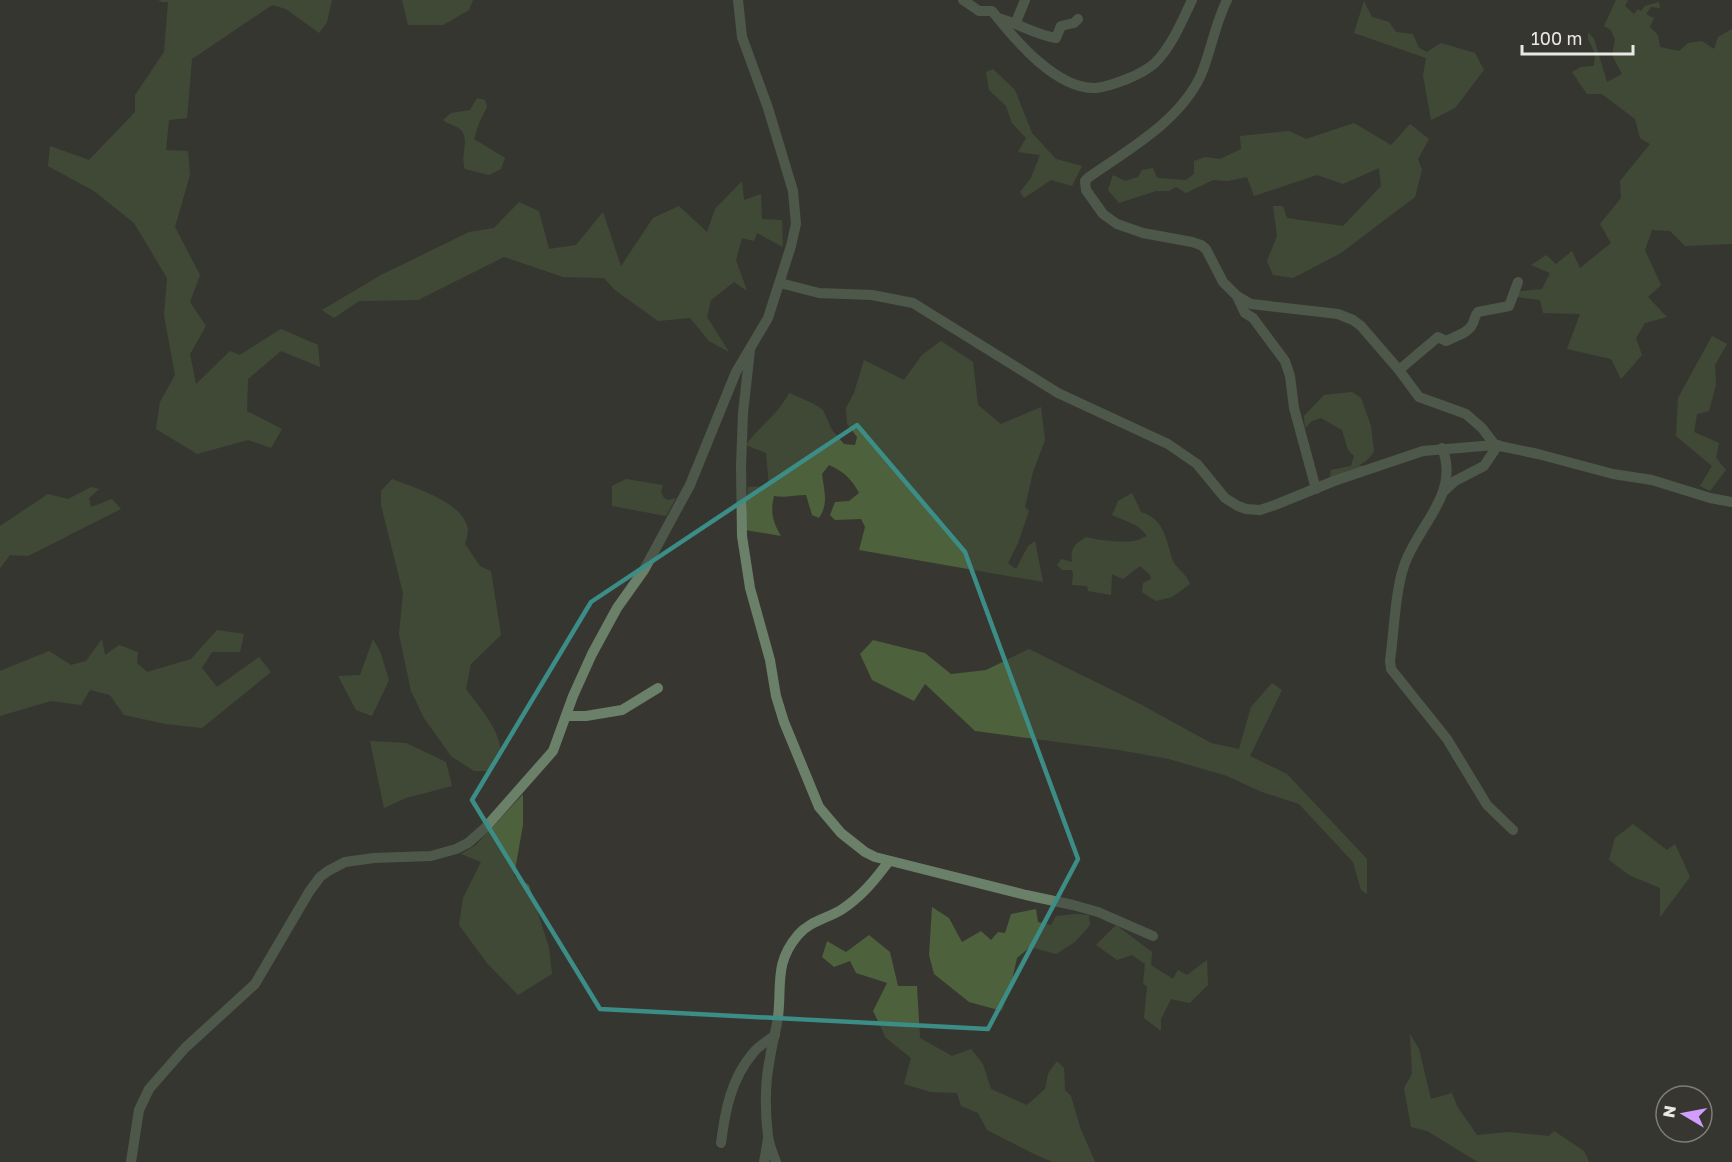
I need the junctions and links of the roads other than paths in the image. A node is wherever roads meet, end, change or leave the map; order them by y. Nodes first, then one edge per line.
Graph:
1 (738, 0) edge
2 (963, 0) edge
3 (1025, 0) edge
4 (1192, 0) edge
5 (1227, 0) edge
6 (998, 18) junction
7 (1078, 19) dead end
8 (1016, 22) junction
9 (780, 282) junction
10 (1518, 282) dead end
11 (1238, 296) junction
12 (751, 347) junction
13 (1399, 370) junction
14 (1496, 445) junction
15 (1442, 448) junction
16 (1316, 489) junction
17 (1444, 491) junction
18 (1732, 502) edge
19 (658, 688) dead end
20 (566, 716) junction
21 (1513, 830) dead end
22 (889, 861) junction
23 (1153, 936) dead end
24 (775, 1035) junction
25 (768, 1137) junction
26 (721, 1143) dead end
27 (131, 1162) edge
28 (764, 1162) edge
29 (776, 1162) edge

1 - 9 street
2 - 6 street
3 - 8 street
4 - 6 street
5 - 11 street
6 - 8 street
7 - 8 street
9 - 12 street
9 - 16 street
10 - 13 street
11 - 13 street
11 - 16 street
12 - 20 street
12 - 22 street
13 - 14 street
14 - 15 street
14 - 17 street
14 - 18 street
15 - 16 street
15 - 17 street
17 - 21 street
19 - 20 street
20 - 27 street
22 - 23 street
22 - 24 street
24 - 25 street
24 - 26 street
25 - 28 street
25 - 29 street

